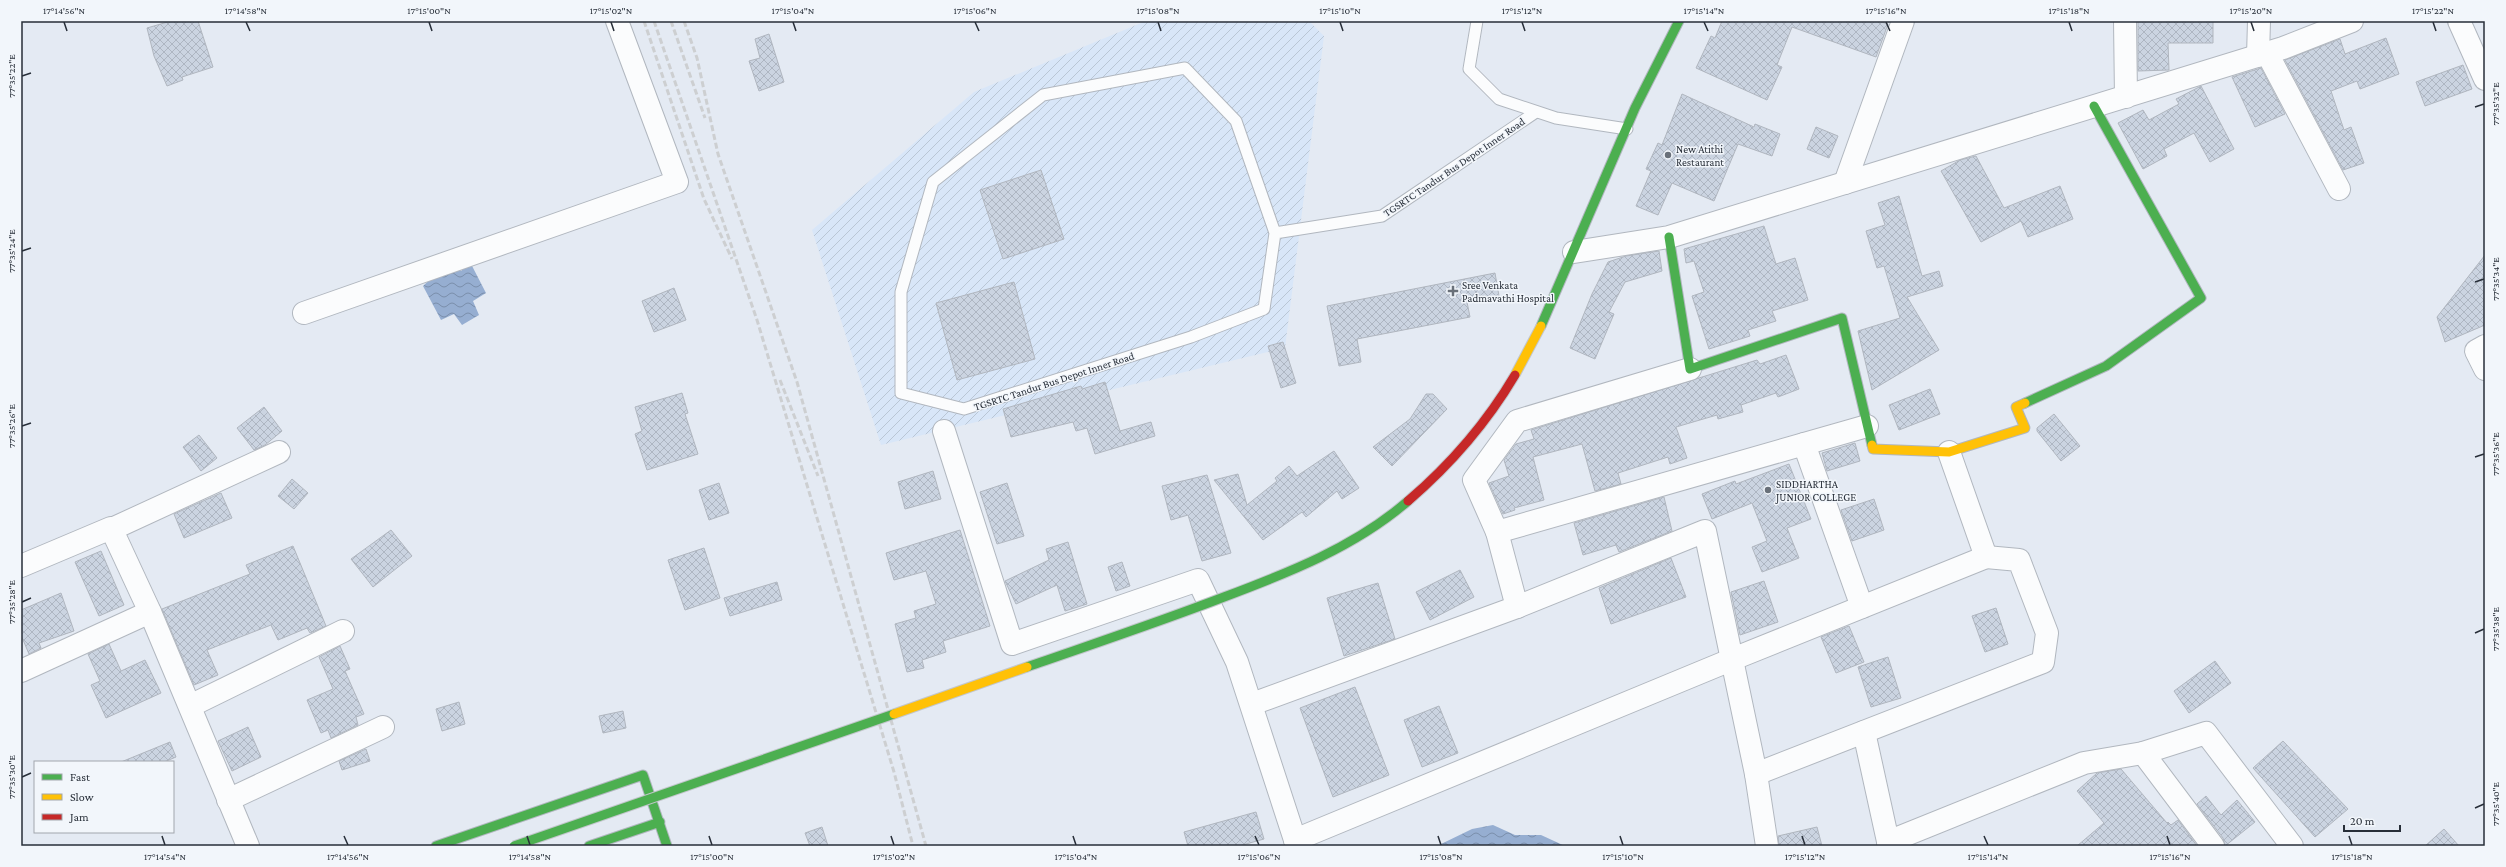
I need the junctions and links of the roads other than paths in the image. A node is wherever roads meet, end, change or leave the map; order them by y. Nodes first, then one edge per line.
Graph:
1 (617, 21) edge
2 (1477, 21) edge
3 (1680, 21) edge
4 (1903, 21) edge
5 (2125, 21) edge
6 (2259, 21) edge
7 (2352, 21) edge
8 (2460, 21) edge
9 (2263, 54) junction
10 (2485, 79) edge
11 (2126, 97) junction
12 (2094, 106) junction
13 (1536, 112) junction
14 (1627, 129) junction
15 (1845, 183) junction
16 (2339, 189) dead end
17 (1275, 232) junction
18 (1669, 237) junction
19 (1574, 252) junction
20 (304, 313) dead end
21 (2485, 346) edge
22 (1690, 369) junction
23 (2485, 369) edge
24 (1867, 426) junction
25 (944, 431) dead end
26 (1804, 444) junction
27 (279, 452) dead end
28 (1948, 452) junction
29 (112, 529) junction
30 (1497, 532) junction
31 (1986, 558) junction
32 (21, 566) edge
33 (1517, 606) junction
34 (1862, 607) junction
35 (150, 612) junction
36 (343, 632) dead end
37 (1733, 659) junction
38 (21, 671) edge
39 (1252, 704) junction
40 (190, 706) junction
41 (383, 727) dead end
42 (1864, 732) junction
43 (2143, 754) junction
44 (1756, 774) junction
45 (228, 800) junction
46 (660, 822) junction
47 (1296, 843) edge
48 (1888, 844) edge
49 (248, 846) edge
50 (436, 846) edge
51 (514, 846) edge
52 (589, 846) edge
53 (667, 846) edge
54 (1767, 846) edge
55 (2213, 846) edge
56 (2292, 846) edge

1 - 20 street
2 - 13 lane
3 - 14 main road
4 - 15 street
5 - 11 street
6 - 9 street
7 - 9 street
8 - 10 street
9 - 11 street
9 - 16 street
11 - 12 street
12 - 15 street
12 - 28 main road
13 - 14 lane
13 - 17 lane, TGSRTC Tandur Bus Depot Inner Road
14 - 19 main road
15 - 18 street
17 - 17 lane, TGSRTC Tandur Bus Depot Inner Road
18 - 19 street
18 - 22 main road
19 - 51 main road, bridge
21 - 23 street
22 - 24 main road
22 - 30 street
24 - 26 street
24 - 28 main road
25 - 39 street
26 - 30 street
26 - 34 street
27 - 29 street
28 - 31 street
29 - 32 street
29 - 35 street
30 - 33 street
31 - 34 street
31 - 42 street
33 - 37 street
33 - 39 street
34 - 37 street
35 - 38 street
35 - 40 street
36 - 40 street
37 - 44 street
37 - 47 street
39 - 47 street
40 - 45 street
41 - 45 street
42 - 44 street
42 - 48 street
43 - 48 street
43 - 55 street
43 - 56 street
44 - 54 street
45 - 49 street
46 - 50 main road
46 - 52 main road
46 - 53 main road

